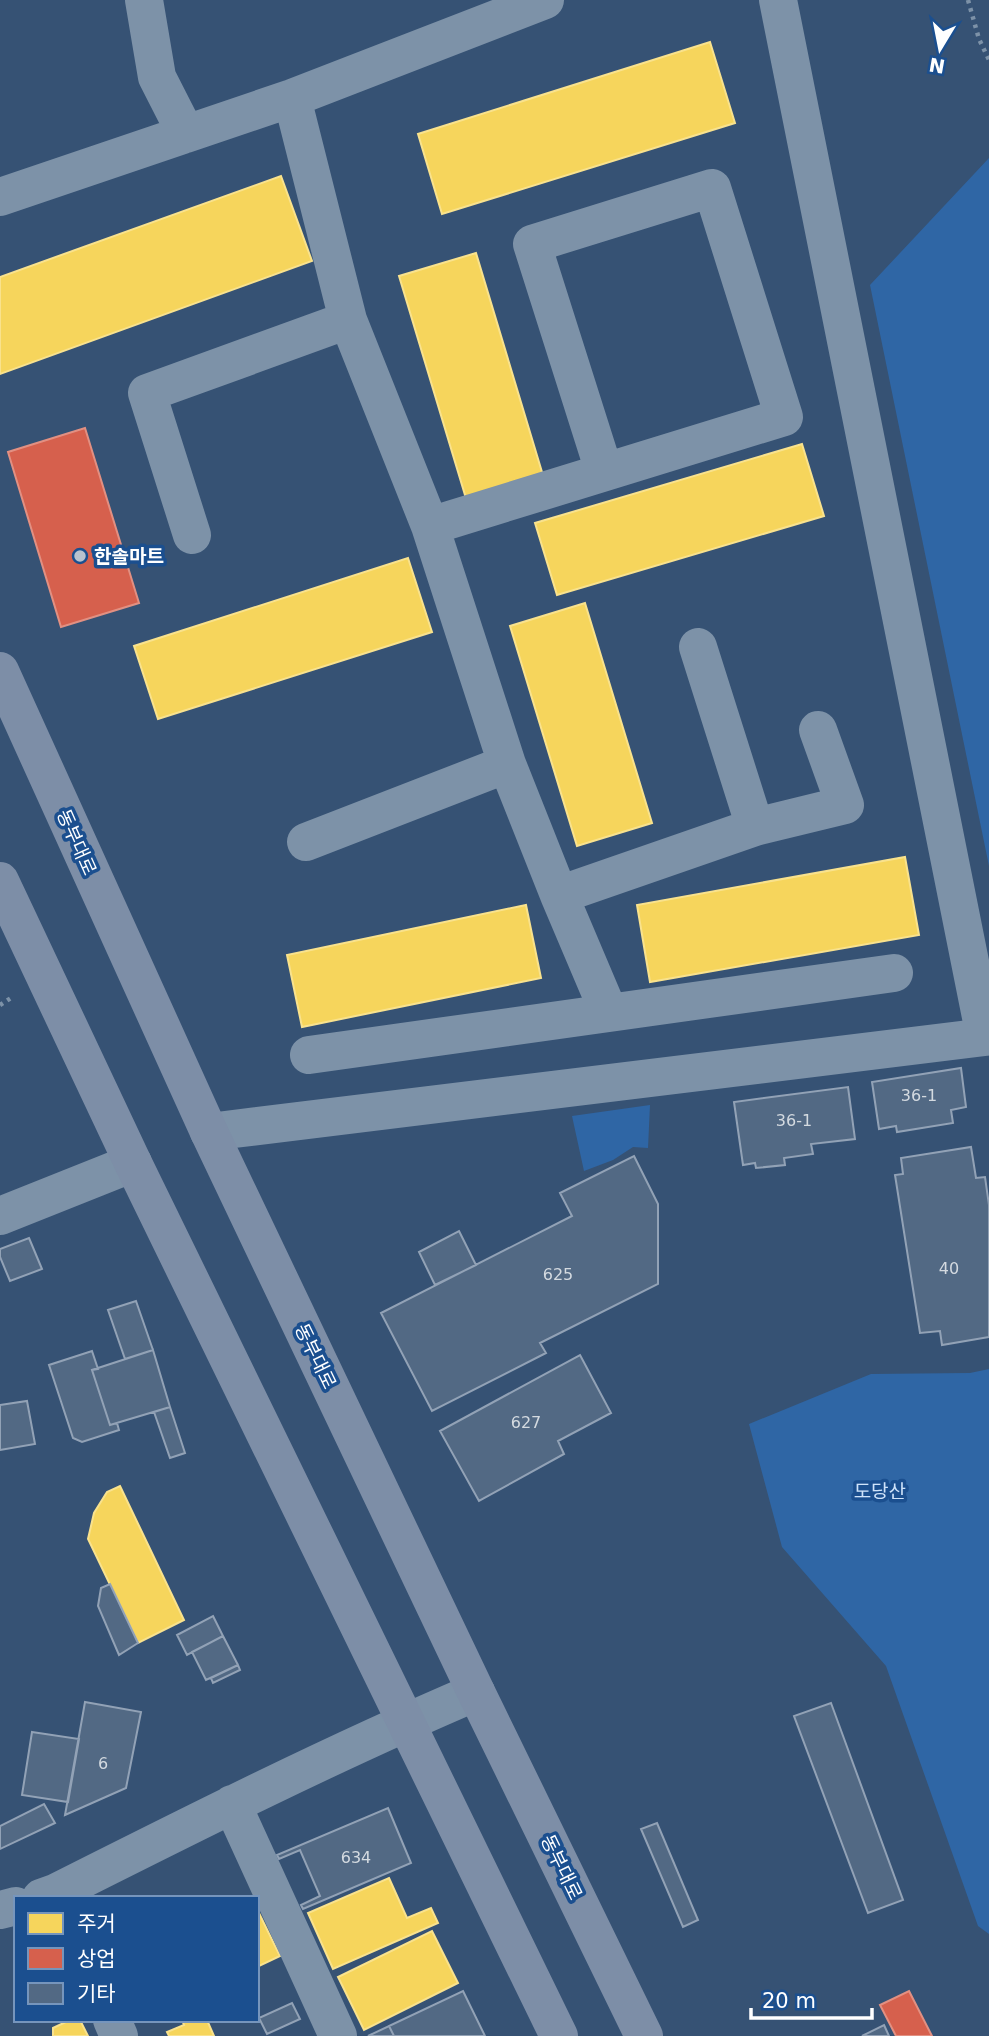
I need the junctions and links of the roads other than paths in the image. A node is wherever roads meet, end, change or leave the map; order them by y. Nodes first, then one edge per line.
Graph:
1 (144, 0) edge
2 (545, 0) edge
3 (778, 0) edge
4 (292, 98) junction
5 (186, 134) junction
6 (0, 197) edge
7 (348, 320) junction
8 (604, 471) junction
9 (430, 526) junction
10 (192, 535) dead end
11 (698, 647) dead end
12 (0, 671) edge
13 (818, 730) dead end
14 (507, 764) junction
15 (755, 827) junction
16 (306, 842) dead end
17 (0, 881) edge
18 (559, 895) junction
19 (894, 973) dead end
20 (609, 1013) junction
21 (987, 1044) edge
22 (309, 1055) dead end
23 (209, 1132) junction
24 (133, 1163) junction
25 (0, 1216) edge
26 (476, 1692) junction
27 (406, 1722) junction
28 (232, 1804) junction
29 (51, 1896) edge
30 (338, 2036) edge
31 (559, 2036) edge
32 (645, 2036) edge

1 - 5 street
2 - 4 street
3 - 21 street
4 - 5 street
4 - 7 street
5 - 6 street
7 - 9 street
7 - 10 street
8 - 8 street
8 - 9 street
9 - 14 street
11 - 15 street
12 - 23 main road, 동부대로
13 - 15 street
14 - 16 street
14 - 18 street
15 - 18 street
17 - 24 main road
18 - 20 street
19 - 20 street
20 - 22 street
21 - 23 street
23 - 26 main road, 동부대로
24 - 25 street
24 - 27 main road
26 - 27 street
26 - 32 main road, 동부대로
27 - 28 street
27 - 31 main road
28 - 29 street
28 - 30 street

